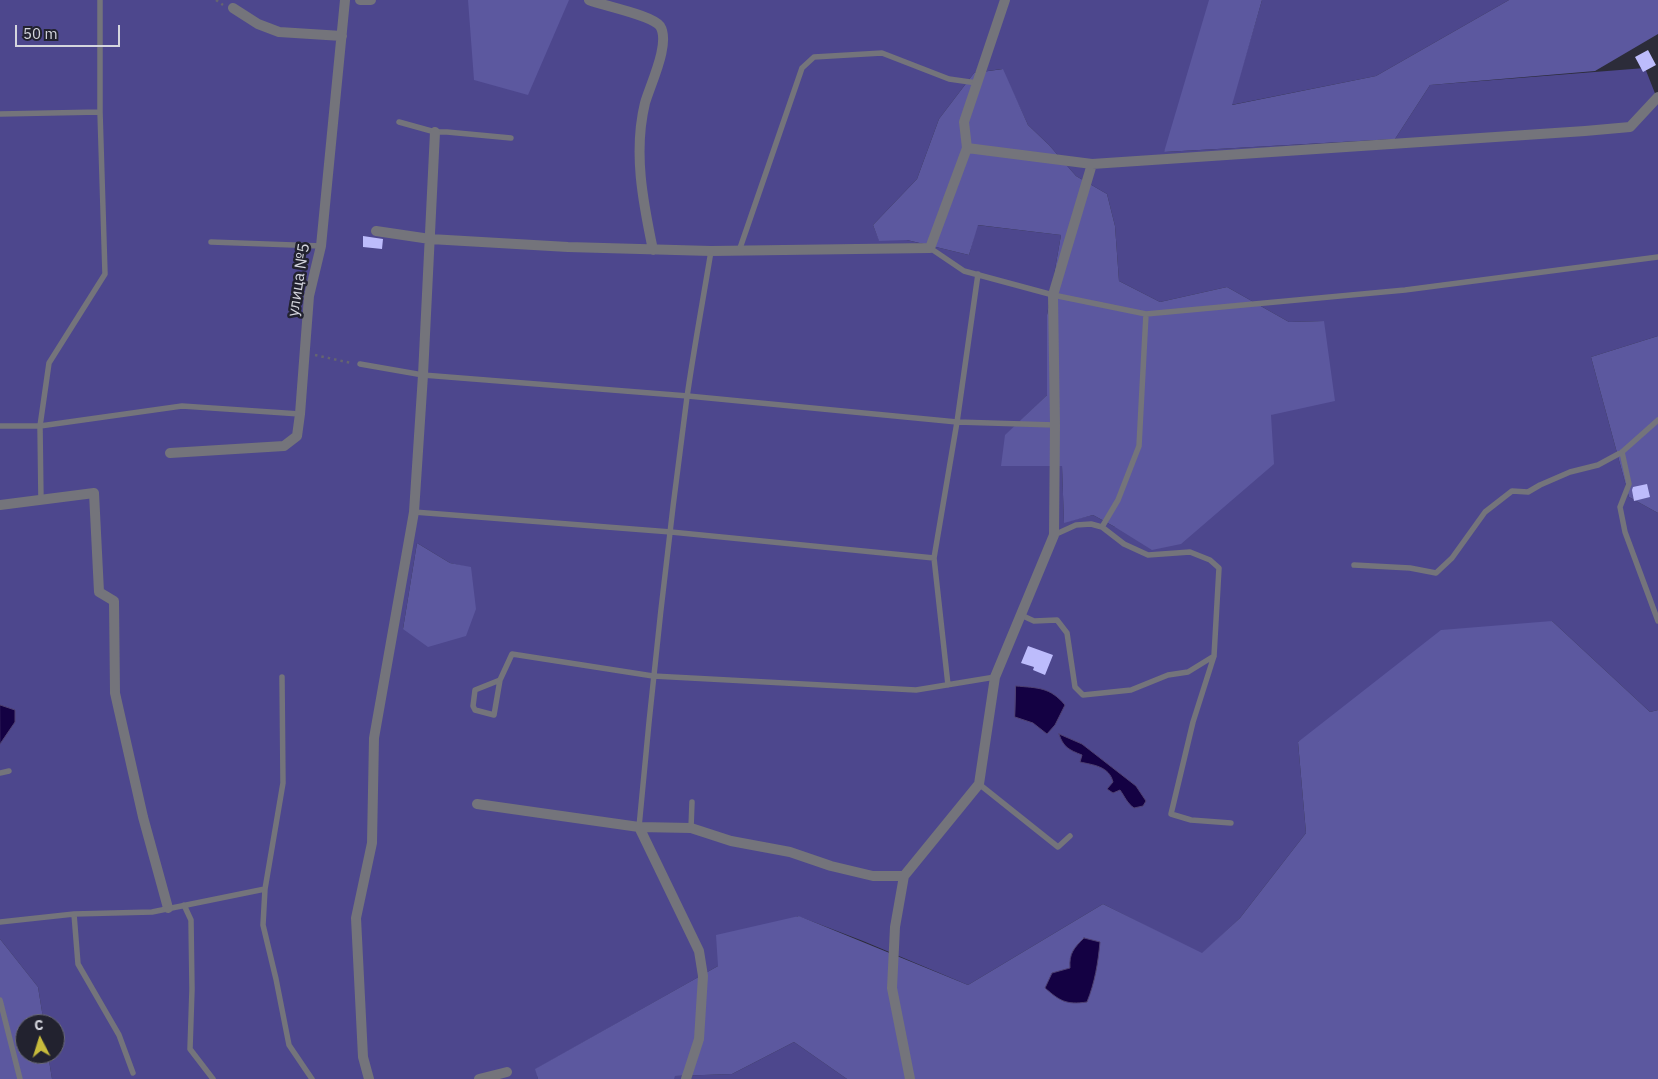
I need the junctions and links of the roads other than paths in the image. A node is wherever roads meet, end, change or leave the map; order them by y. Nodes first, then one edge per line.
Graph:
1 (100, 0) edge
2 (345, 0) edge
3 (360, 0) edge
4 (371, 0) edge
5 (589, 0) edge
6 (1004, 0) edge
7 (233, 8) dead end
8 (342, 36) junction
9 (977, 83) junction
10 (1658, 97) edge
11 (100, 112) junction
12 (0, 114) edge
13 (399, 122) dead end
14 (435, 132) junction
15 (511, 138) dead end
16 (967, 148) junction
17 (1092, 164) junction
18 (376, 231) dead end
19 (430, 239) junction
20 (211, 242) dead end
21 (321, 246) junction
22 (930, 248) junction
23 (653, 250) junction
24 (711, 251) junction
25 (739, 251) junction
26 (1658, 257) edge
27 (978, 274) junction
28 (1053, 295) junction
29 (1146, 314) junction
30 (360, 364) road end
31 (423, 375) junction
32 (688, 396) junction
33 (300, 414) junction
34 (1658, 420) edge
35 (957, 422) junction
36 (1055, 425) junction
37 (0, 426) edge
38 (40, 426) junction
39 (1622, 452) junction
40 (170, 453) dead end
41 (40, 500) junction
42 (0, 506) edge
43 (414, 512) junction
44 (1102, 527) junction
45 (671, 532) junction
46 (1054, 535) junction
47 (934, 558) junction
48 (1354, 565) dead end
49 (1021, 615) junction
50 (1658, 622) edge
51 (1214, 656) junction
52 (653, 676) junction
53 (282, 677) dead end
54 (995, 677) junction
55 (500, 680) junction
56 (948, 685) junction
57 (9, 771) dead end
58 (0, 774) edge
59 (979, 784) junction
60 (692, 802) dead end
61 (477, 804) dead end
62 (1231, 823) dead end
63 (639, 827) junction
64 (691, 828) junction
65 (1070, 836) dead end
66 (904, 876) junction
67 (265, 889) junction
68 (184, 905) junction
69 (168, 908) junction
70 (74, 914) junction
71 (0, 922) edge
72 (0, 1000) edge
73 (507, 1072) dead end
74 (133, 1073) dead end
75 (20, 1079) edge
76 (214, 1079) edge
77 (312, 1079) edge
78 (369, 1079) edge
79 (479, 1079) edge
80 (686, 1079) edge
81 (910, 1079) edge

1 - 11 lane
2 - 8 street, улица №5
3 - 4 street
5 - 23 street
6 - 9 street
7 - 8 street
8 - 21 street, улица №5
9 - 16 street
9 - 25 lane
10 - 17 street
11 - 12 lane
11 - 38 lane
13 - 14 lane
14 - 15 lane
14 - 19 street
16 - 17 street
16 - 22 street
17 - 28 street
18 - 19 street
19 - 23 street
19 - 31 street
20 - 21 lane
21 - 33 street, улица №5
22 - 25 street
22 - 27 lane
23 - 24 street
24 - 25 street
24 - 32 lane
26 - 29 lane
27 - 28 lane
27 - 35 lane
28 - 29 lane
28 - 36 street
29 - 44 lane
30 - 31 lane
31 - 32 lane
31 - 43 street
32 - 35 lane
32 - 45 lane
33 - 38 lane
33 - 40 street, улица №5
34 - 39 lane
35 - 36 lane
35 - 47 lane
36 - 46 street
37 - 38 lane
38 - 41 lane
39 - 48 lane
39 - 50 lane
41 - 42 street
41 - 69 street
43 - 45 lane
43 - 78 street
44 - 46 lane
44 - 51 lane
45 - 47 lane
45 - 52 lane
46 - 49 street
47 - 56 lane
49 - 51 lane
49 - 54 street
51 - 62 lane
52 - 55 lane
52 - 56 lane
52 - 63 lane
53 - 67 lane
54 - 56 lane
54 - 59 street
55 - 55 lane
57 - 58 lane
59 - 65 lane
59 - 66 street
60 - 64 lane
61 - 63 street
63 - 64 street
63 - 80 street
64 - 66 street
66 - 81 street
67 - 68 lane
67 - 77 lane
68 - 69 lane
68 - 76 lane
69 - 70 lane
70 - 71 lane
70 - 74 lane
72 - 75 lane
73 - 79 street

